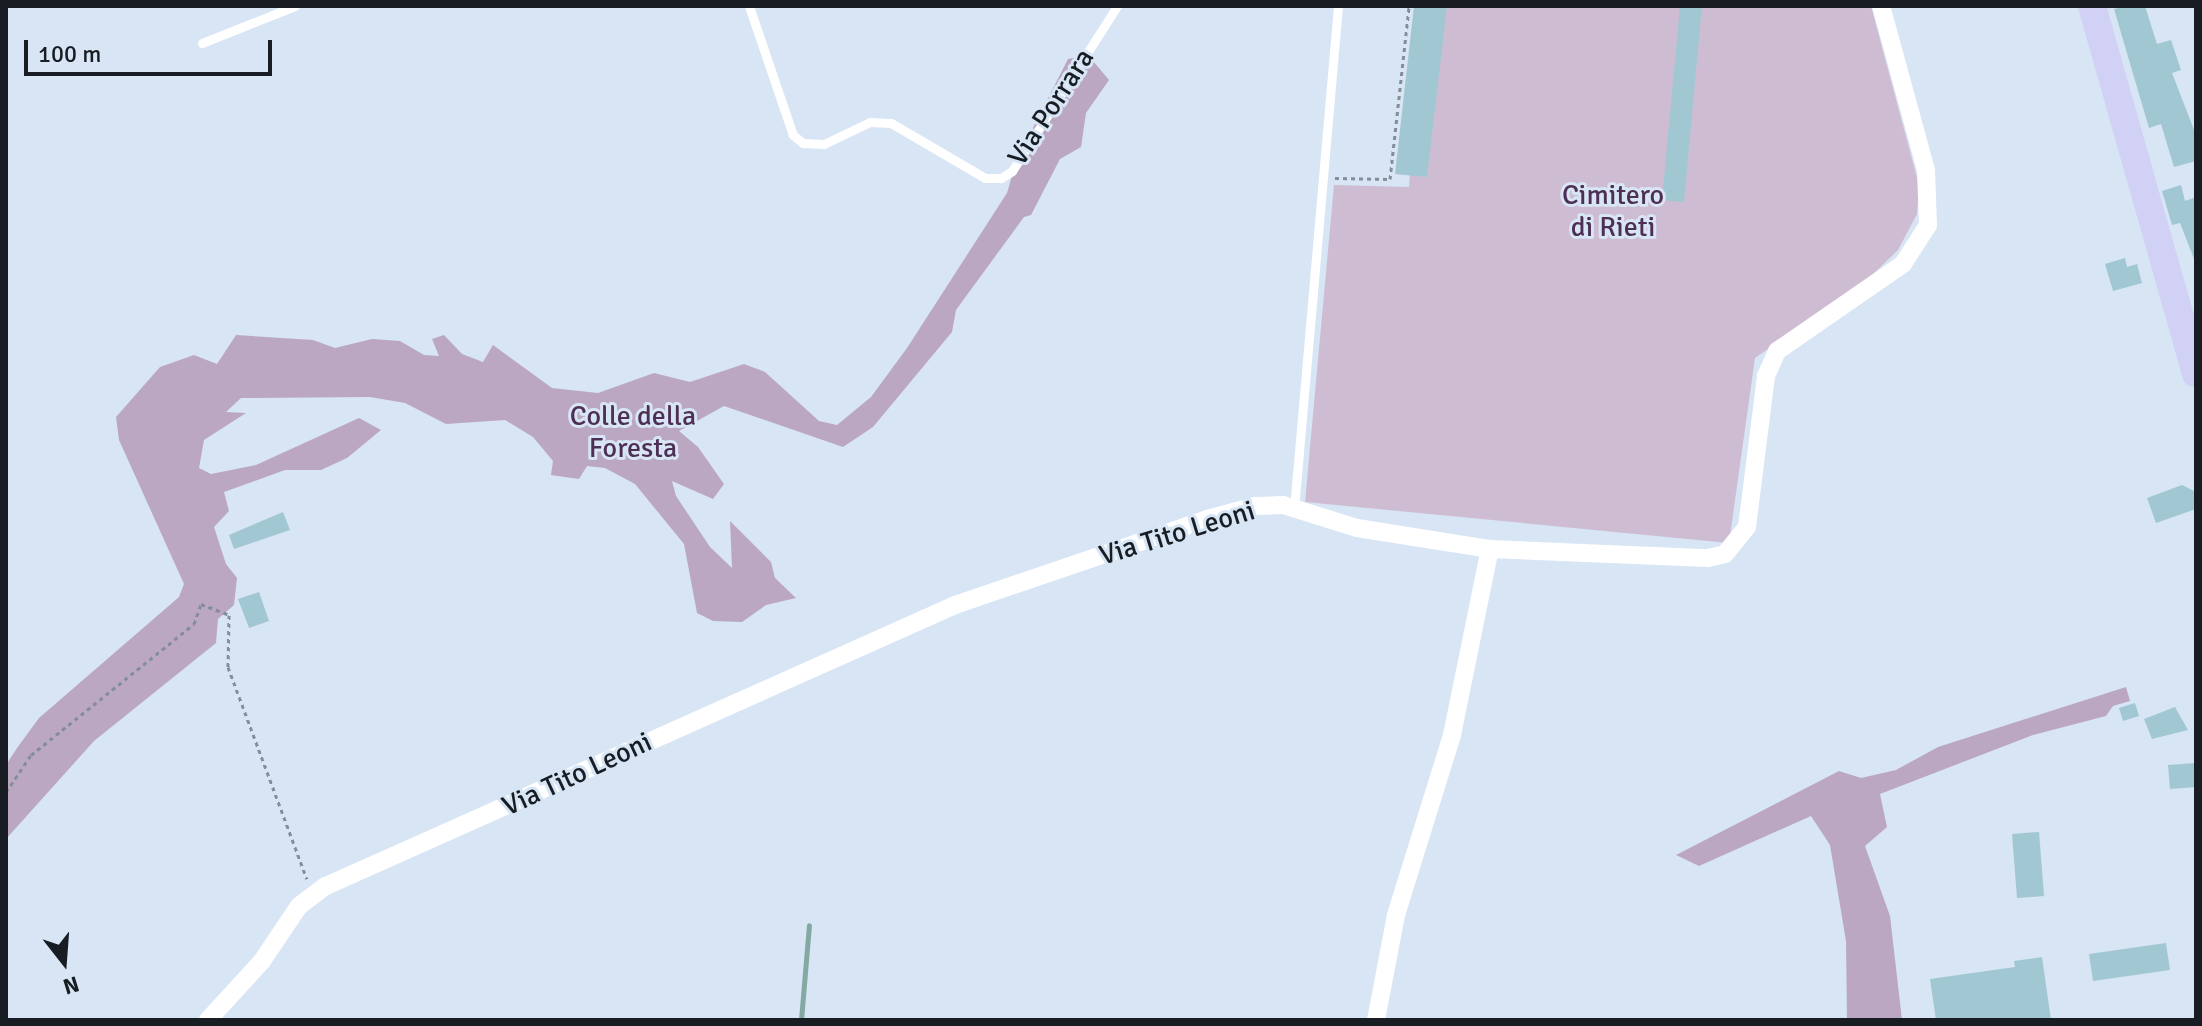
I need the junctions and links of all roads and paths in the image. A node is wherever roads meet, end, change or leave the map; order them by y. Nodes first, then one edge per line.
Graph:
1 (295, 6) edge
2 (749, 6) edge
3 (1117, 6) edge
4 (1338, 6) edge
5 (1409, 6) edge
6 (1881, 6) edge
7 (2092, 6) edge
8 (202, 43) dead end
9 (1323, 177) junction
10 (2195, 370) edge
11 (1294, 509) junction
12 (1490, 549) junction
13 (6, 792) edge
14 (313, 894) junction
15 (208, 1020) edge
16 (1376, 1020) edge

1 - 8 lane
2 - 3 lane, Via Porrara
4 - 9 lane
5 - 9 path
6 - 12 street, Via Tito Leoni
7 - 10 main road
9 - 11 lane
11 - 12 street, Via Tito Leoni
11 - 14 street, Via Tito Leoni
12 - 16 street
13 - 14 path
14 - 15 street, Via Tito Leoni

